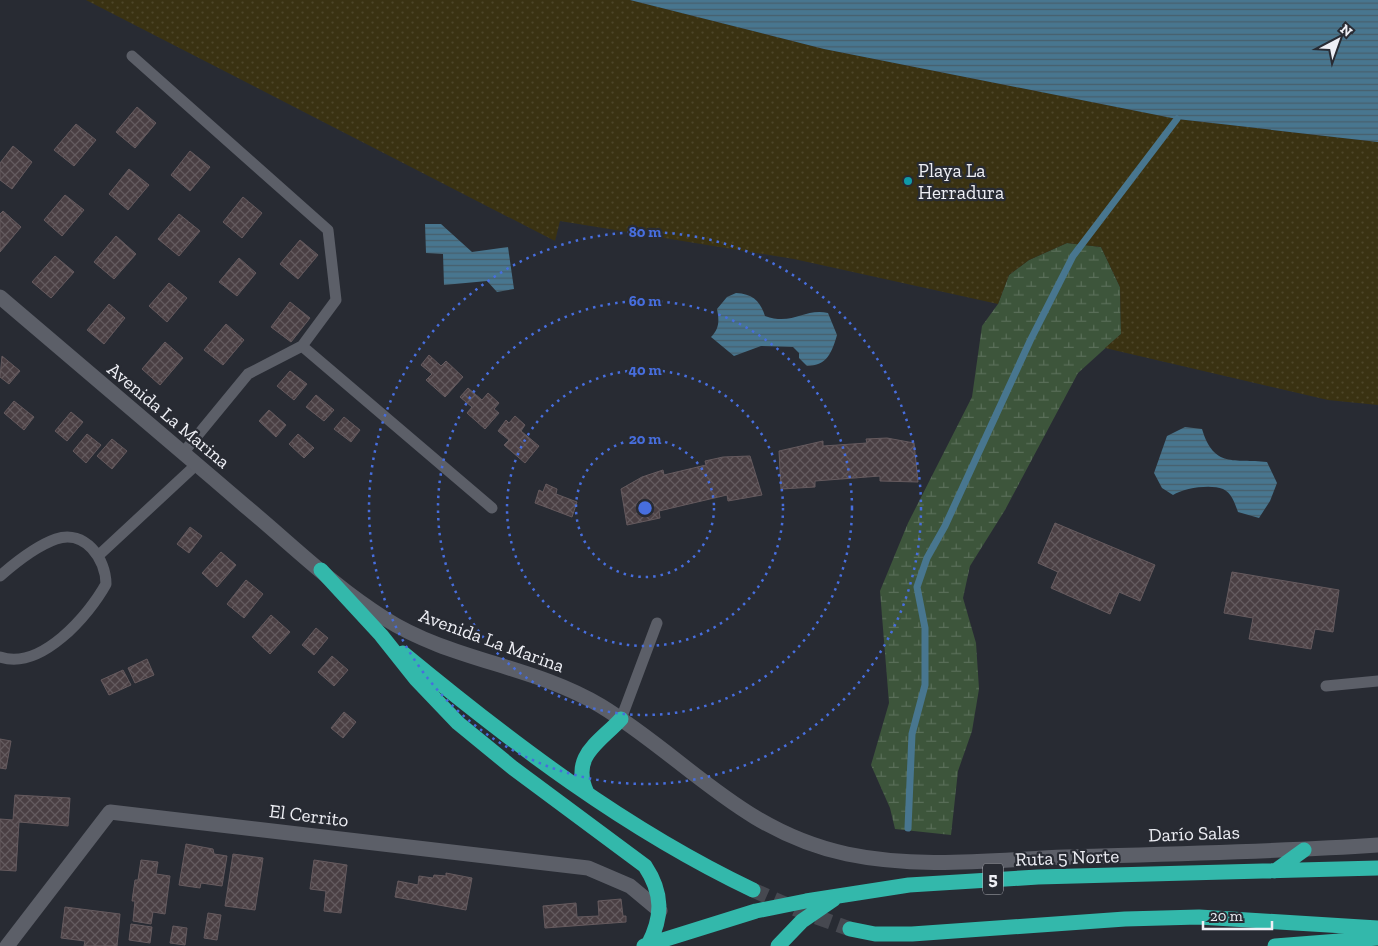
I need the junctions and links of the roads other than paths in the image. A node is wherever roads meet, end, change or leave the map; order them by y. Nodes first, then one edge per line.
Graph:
1 (132, 56) dead end
2 (0, 297) edge
3 (302, 346) junction
4 (183, 453) junction
5 (197, 464) junction
6 (492, 508) dead end
7 (99, 554) junction
8 (321, 570) junction
9 (0, 576) edge
10 (657, 623) dead end
11 (381, 634) junction
12 (0, 657) edge
13 (1378, 681) edge
14 (1326, 686) dead end
15 (621, 719) junction
16 (587, 793) junction
17 (1378, 845) edge
18 (1304, 850) junction
19 (892, 860) joint
20 (1378, 868) edge
21 (1275, 871) junction
22 (753, 890) tunnel mouth
23 (840, 895) junction
24 (660, 911) junction
25 (1378, 928) edge
26 (850, 929) tunnel mouth
27 (1378, 938) edge
28 (646, 945) edge
29 (7, 946) edge
30 (778, 946) edge
31 (1275, 946) edge

1 - 3 lane
2 - 4 main road, Avenida La Marina
3 - 4 lane
3 - 6 lane
4 - 5 main road, Avenida La Marina
5 - 7 lane
5 - 8 main road, Avenida La Marina
7 - 9 lane
7 - 12 lane
8 - 11 highway
8 - 15 main road, Avenida La Marina
10 - 15 lane
11 - 16 highway
11 - 24 highway
13 - 14 lane
15 - 16 highway
15 - 19 main road, Avenida La Marina
16 - 22 highway
17 - 18 main road, Darío Salas
18 - 19 main road, Darío Salas
18 - 21 highway
20 - 21 highway, Ruta 5 Norte / 5
21 - 23 highway, Ruta 5 Norte / 5
23 - 28 highway, Ruta 5 Norte / 5
23 - 30 highway
24 - 28 highway
24 - 29 main road, El Cerrito
25 - 26 highway
27 - 31 highway

